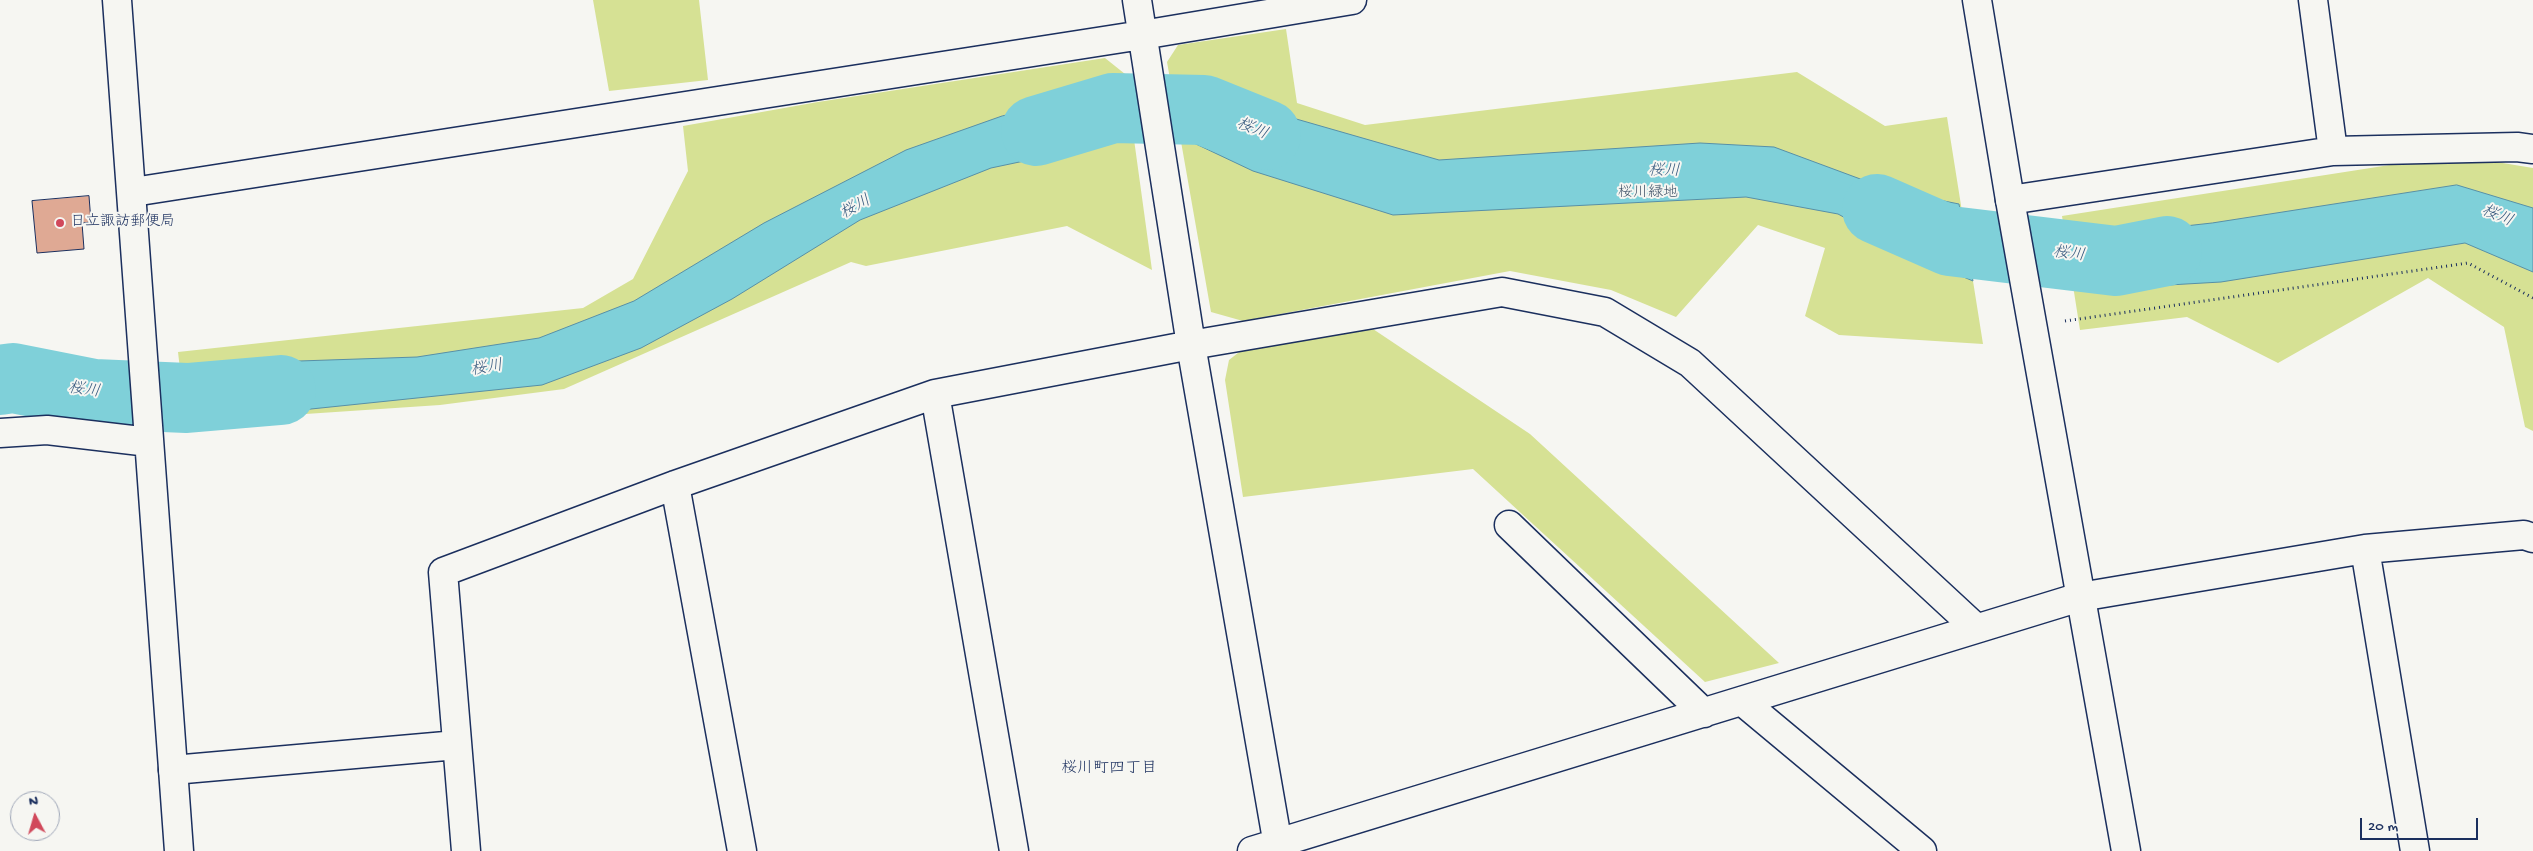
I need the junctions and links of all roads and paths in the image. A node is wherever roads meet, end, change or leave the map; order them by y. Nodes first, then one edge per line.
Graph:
1 (117, 0) edge
2 (1137, 0) edge
3 (1352, 0) edge
4 (1977, 0) edge
5 (2313, 0) edge
6 (1142, 35) junction
7 (2533, 149) edge
8 (2333, 151) junction
9 (133, 192) junction
10 (2011, 205) junction
11 (2533, 298) edge
12 (2031, 317) junction
13 (1191, 345) junction
14 (935, 394) junction
15 (148, 429) junction
16 (0, 433) edge
17 (675, 485) junction
18 (1509, 525) dead end
19 (2533, 538) edge
20 (2365, 549) junction
21 (2080, 597) junction
22 (1976, 628) junction
23 (1742, 701) junction
24 (1704, 713) junction
25 (457, 745) junction
26 (173, 770) junction
27 (1279, 847) edge
28 (179, 851) edge
29 (466, 851) edge
30 (742, 851) edge
31 (1014, 851) edge
32 (1252, 851) edge
33 (1922, 851) edge
34 (2126, 851) edge
35 (2415, 851) edge

1 - 9 street
2 - 6 street
3 - 6 street
4 - 10 street
5 - 8 street
6 - 9 street
6 - 13 street
7 - 8 street
8 - 10 street
9 - 15 street
10 - 12 street
11 - 12 path
12 - 21 street
13 - 14 street
13 - 22 street
13 - 27 street
14 - 17 street
14 - 31 street
15 - 16 street
15 - 26 street
17 - 25 street
17 - 30 street
18 - 24 street
19 - 20 street
20 - 21 street
20 - 35 street
21 - 22 street
21 - 34 street
22 - 23 street
23 - 24 street
23 - 33 street
24 - 27 street
25 - 26 street
25 - 29 street
26 - 28 street
27 - 32 street

